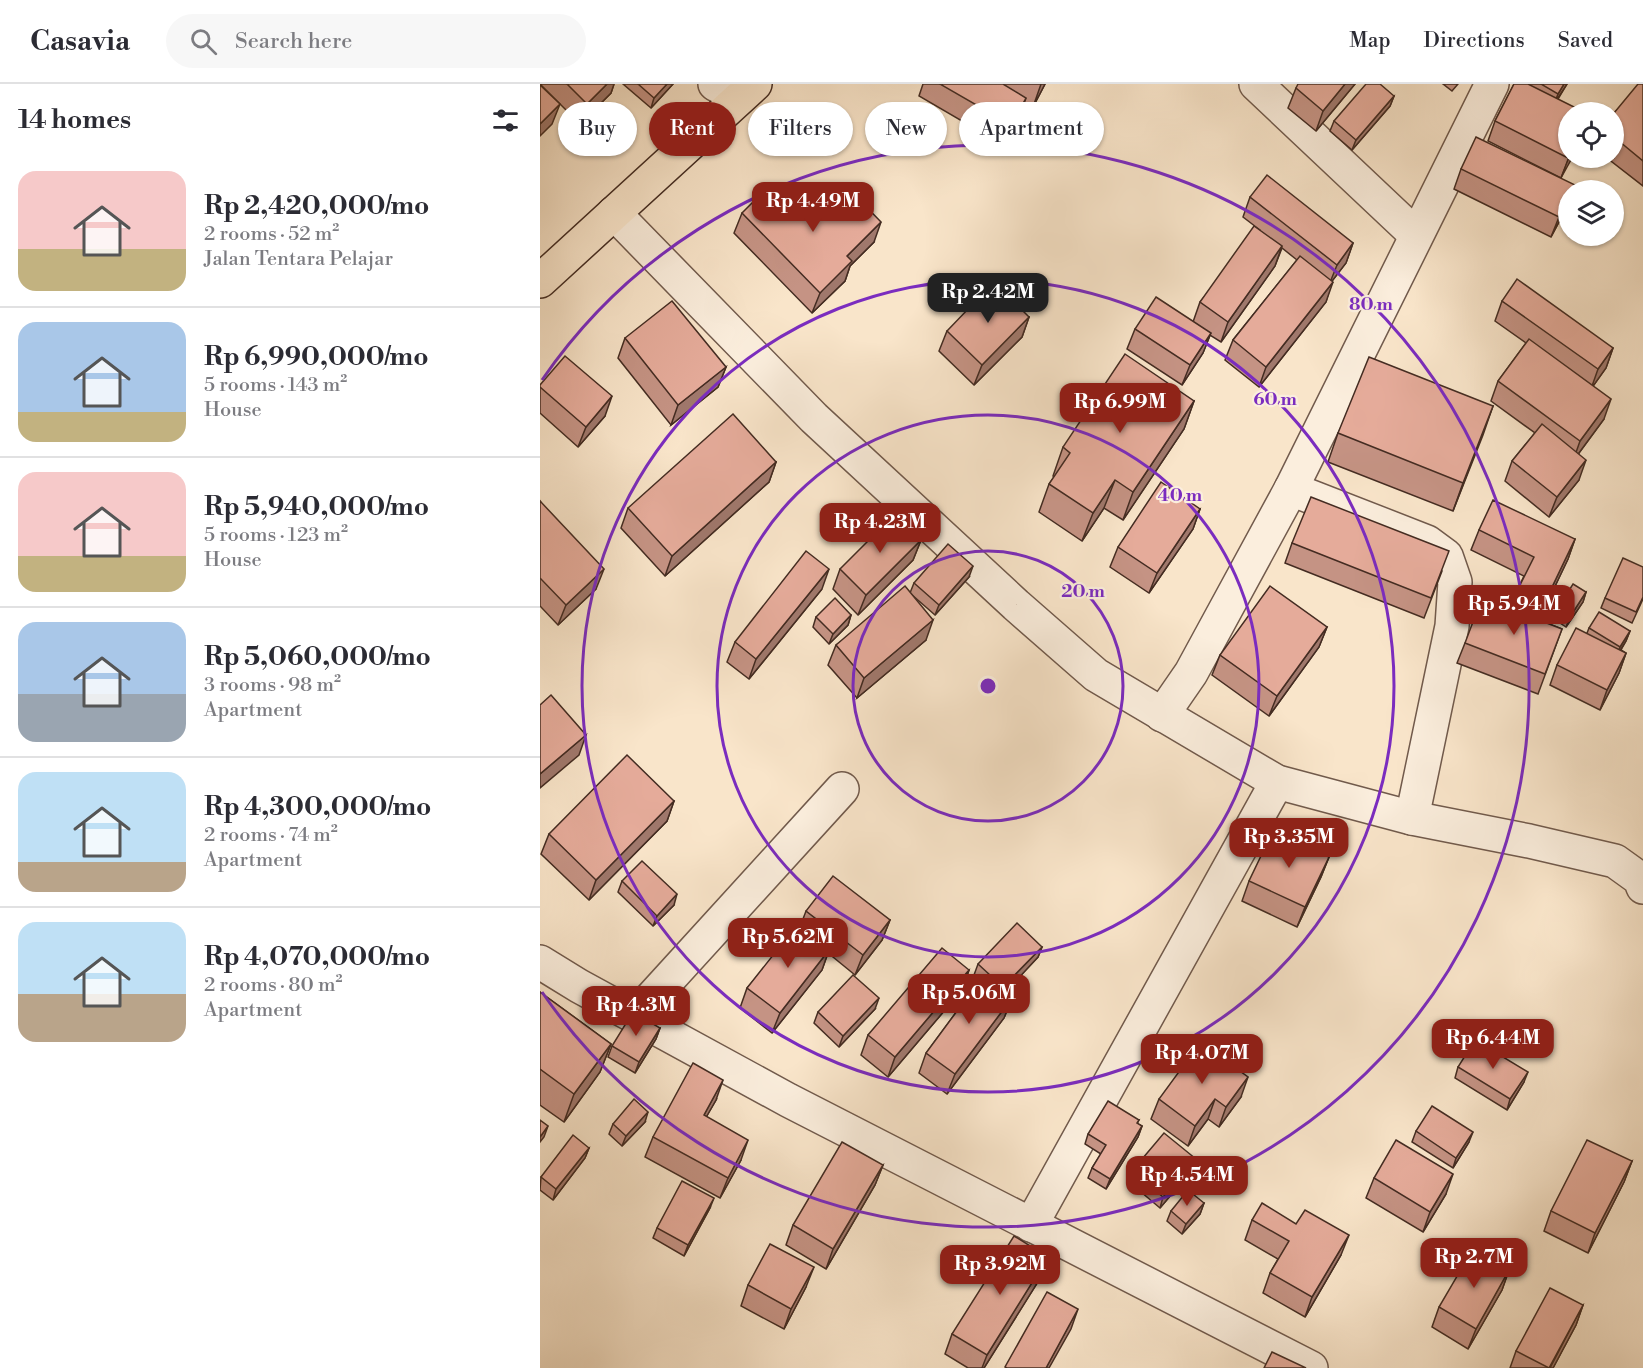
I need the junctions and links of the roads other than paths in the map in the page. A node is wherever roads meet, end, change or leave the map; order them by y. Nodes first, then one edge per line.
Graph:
1 (1492, 84) edge
2 (736, 88) edge
3 (1271, 89) edge
4 (614, 213) junction
5 (1416, 235) junction
6 (540, 281) edge
7 (1291, 489) junction
8 (1162, 715) junction
9 (1277, 782) junction
10 (842, 789) dead end
11 (1412, 818) junction
12 (1643, 887) edge
13 (540, 962) edge
14 (635, 1016) junction
15 (1031, 1225) junction
16 (1311, 1368) edge

1 - 5 street
2 - 4 main road
3 - 5 street
4 - 6 main road
4 - 8 street
5 - 7 street
7 - 8 street
7 - 11 street
8 - 9 street
9 - 11 street
9 - 15 street
10 - 14 street
11 - 12 street
13 - 14 street
14 - 15 street
15 - 16 street

